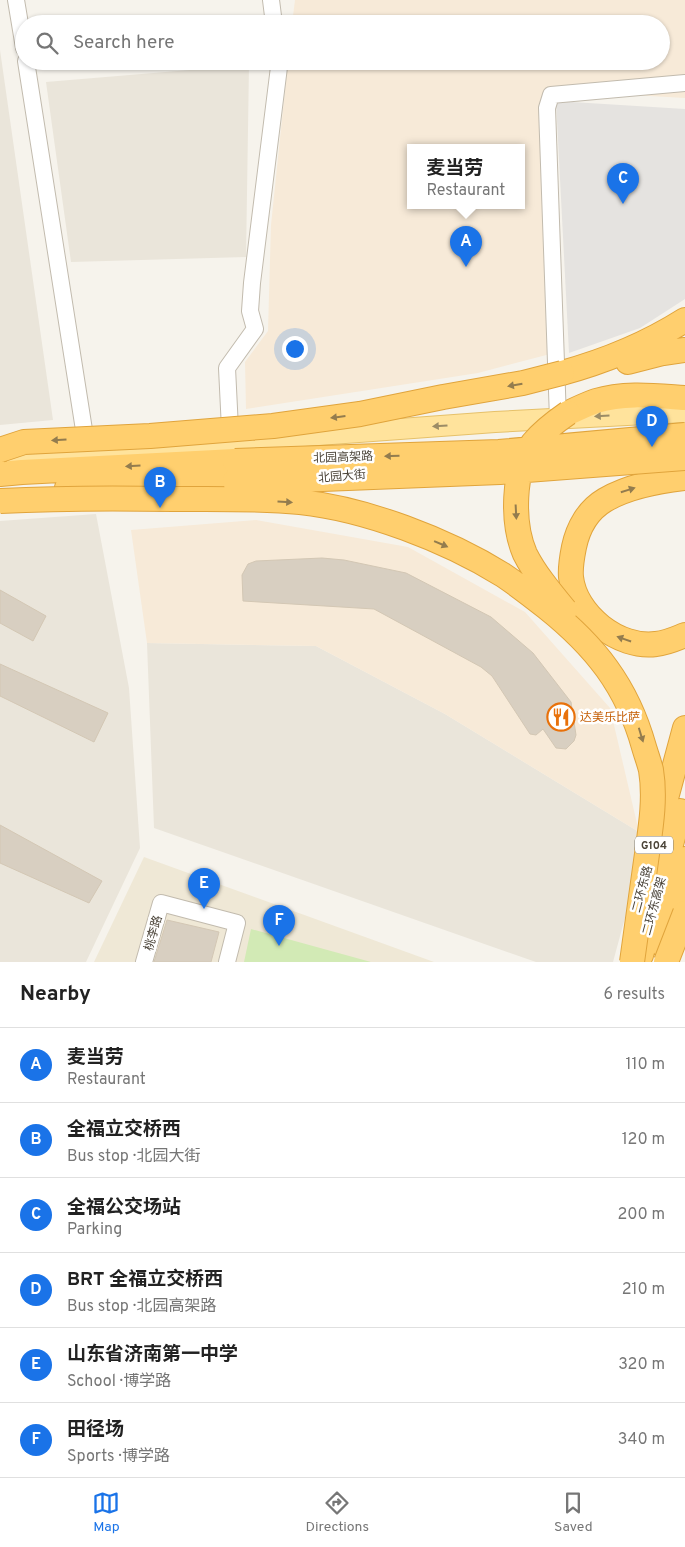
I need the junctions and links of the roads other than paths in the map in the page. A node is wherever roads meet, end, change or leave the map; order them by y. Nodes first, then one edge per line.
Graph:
1 (16, 0) edge
2 (271, 0) edge
3 (18, 15) edge
4 (273, 15) edge
5 (27, 70) edge
6 (279, 70) edge
7 (685, 83) edge
8 (685, 320) edge
9 (685, 350) edge
10 (562, 373) junction
11 (685, 398) edge
12 (685, 412) edge
13 (558, 419) junction
14 (230, 429) junction
15 (685, 435) edge
16 (0, 450) edge
17 (87, 454) junction
18 (685, 456) edge
19 (0, 464) edge
20 (0, 474) edge
21 (685, 478) edge
22 (0, 493) edge
23 (0, 501) edge
24 (0, 509) edge
25 (685, 635) edge
26 (610, 671) junction
27 (685, 728) edge
28 (685, 792) edge
29 (685, 859) edge
30 (685, 901) edge
31 (685, 913) edge
32 (144, 962) edge
33 (227, 962) edge
34 (623, 962) edge
35 (632, 962) edge
36 (639, 962) edge
37 (660, 962) edge
38 (666, 962) edge
39 (671, 962) edge

1 - 3 street
2 - 4 street
5 - 17 street
6 - 14 street
7 - 13 street
8 - 10 highway
9 - 10 highway
10 -> 14 highway, bridge
11 -> 26 highway, bridge
12 -> 13 main road
13 -> 17 main road
14 -> 16 highway, bridge
15 -> 20 highway, 北园高架路, bridge
17 - 19 main road
18 - 22 highway, 北园高架路, bridge
18 - 24 main road, 北园大街
25 -> 21 highway
23 -> 26 highway, bridge
26 -> 35 highway, bridge
27 - 34 highway, 二环东路 / G104
28 - 36 highway, 二环东高架
29 - 37 highway, 二环东高架
30 - 39 highway
31 - 38 highway, bridge
32 - 33 street, 桃李路

